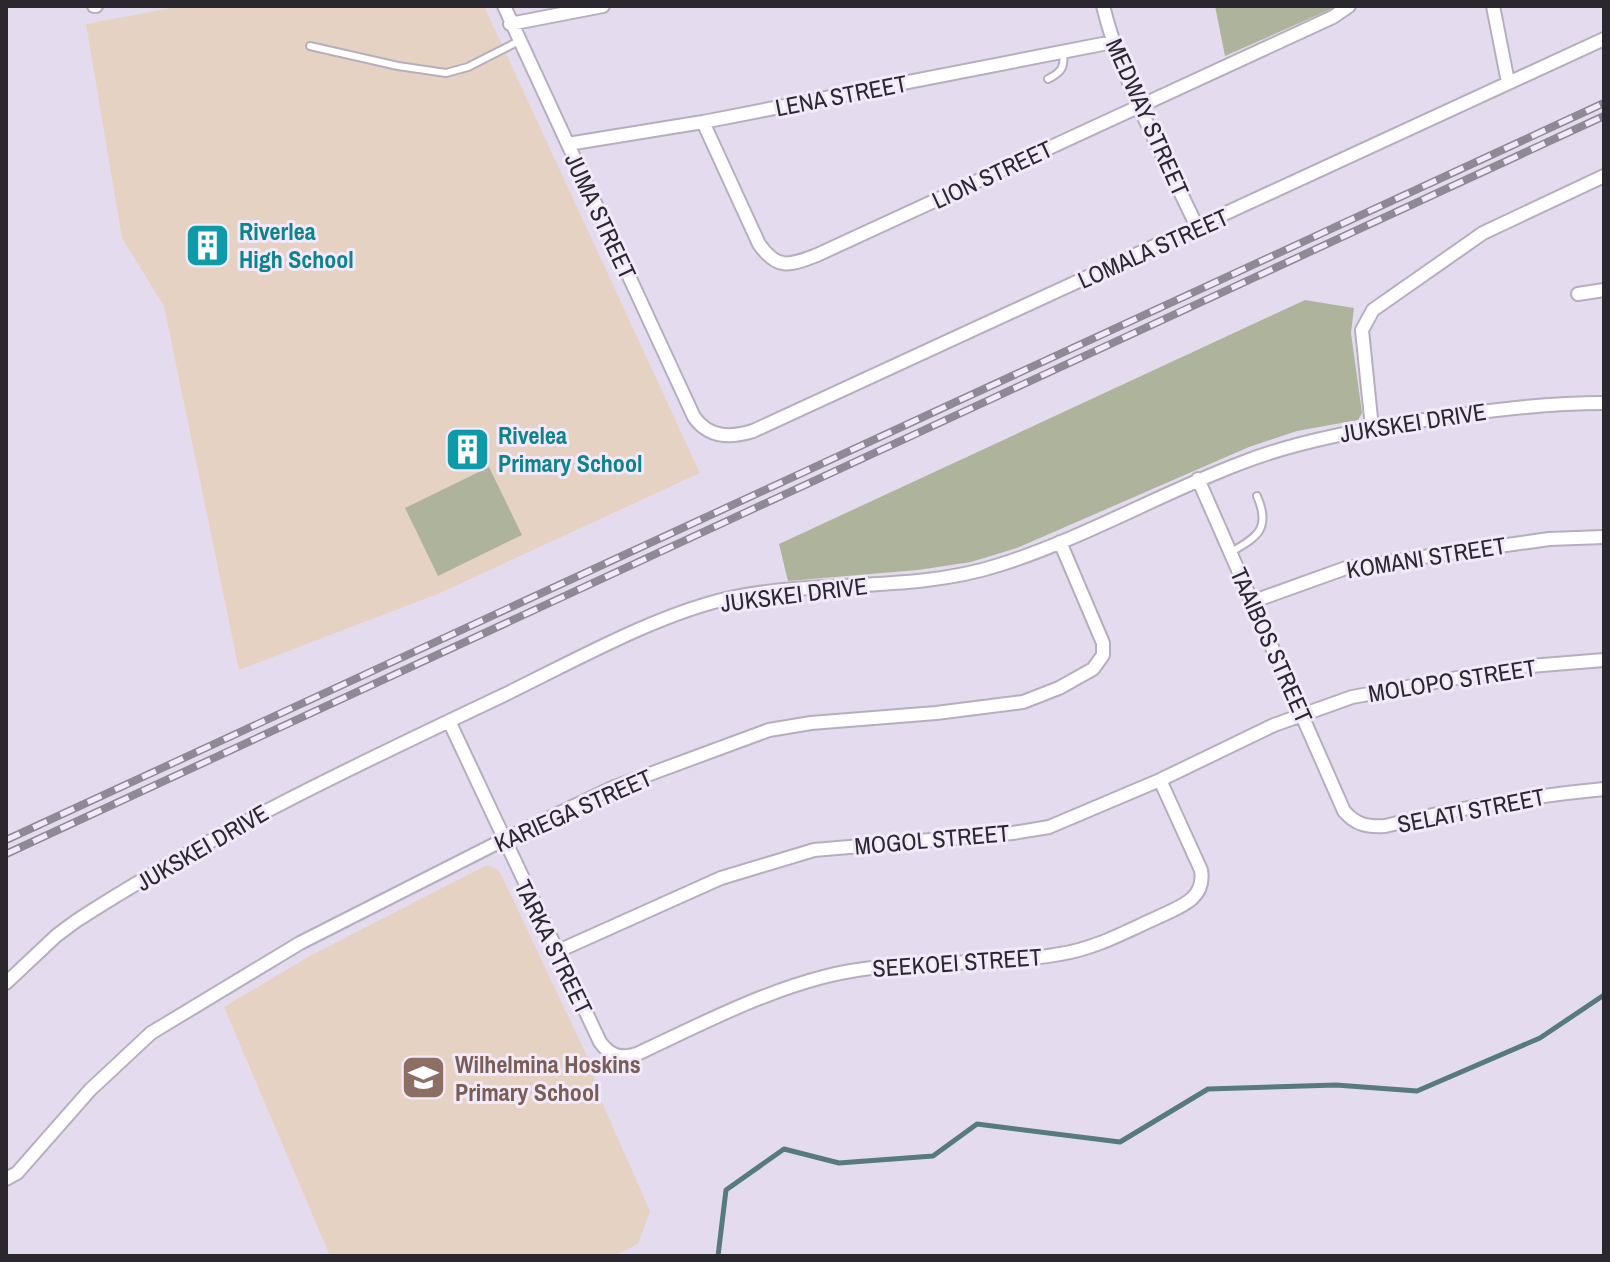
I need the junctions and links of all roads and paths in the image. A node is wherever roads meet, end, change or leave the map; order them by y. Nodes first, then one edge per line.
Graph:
1 (504, 6) edge
2 (603, 6) edge
3 (1103, 6) edge
4 (1349, 6) edge
5 (1493, 6) edge
6 (510, 24) junction
7 (1604, 39) edge
8 (519, 41) junction
9 (1113, 42) junction
10 (310, 46) dead end
11 (1063, 52) junction
12 (1048, 79) dead end
13 (1508, 82) junction
14 (1140, 106) junction
15 (703, 122) junction
16 (568, 144) junction
17 (1604, 176) edge
18 (1197, 227) junction
19 (1604, 290) edge
20 (1578, 294) dead end
21 (1604, 403) edge
22 (700, 425) joint
23 (1372, 428) junction
24 (1198, 479) junction
25 (1257, 496) dead end
26 (1604, 537) edge
27 (1060, 542) junction
28 (1231, 552) junction
29 (1254, 601) junction
30 (1604, 660) edge
31 (1303, 715) junction
32 (449, 721) junction
33 (1160, 780) junction
34 (1604, 789) edge
35 (1344, 811) joint
36 (503, 840) junction
37 (556, 952) junction
38 (6, 983) edge
39 (600, 1042) joint
40 (6, 1179) edge

1 - 6 street, JUMA STREET
2 - 6 street
3 - 9 street, MEDWAY STREET
4 - 14 street, LION STREET
5 - 13 street
6 - 8 street, JUMA STREET
7 - 13 street, LOMALA STREET
8 - 10 lane
8 - 16 street, JUMA STREET
9 - 11 street, LENA STREET
9 - 14 street, MEDWAY STREET
11 - 12 lane
11 - 15 street, LENA STREET
13 - 18 street, LOMALA STREET
14 - 15 street, LION STREET
14 - 18 street, MEDWAY STREET
15 - 16 street, LENA STREET
16 - 22 street, JUMA STREET
17 - 23 street
18 - 22 street, LOMALA STREET
19 - 20 street
21 - 23 street, JUKSKEI DRIVE
23 - 24 street, JUKSKEI DRIVE
24 - 27 street, JUKSKEI DRIVE
24 - 28 street, TAAIBOS STREET
25 - 28 lane
26 - 29 street, KOMANI STREET
27 - 32 street, JUKSKEI DRIVE
27 - 36 street, KARIEGA STREET
28 - 29 street, TAAIBOS STREET
29 - 31 street, TAAIBOS STREET
30 - 31 street, MOLOPO STREET
31 - 33 street, MOGOL STREET
31 - 35 street, TAAIBOS STREET
32 - 36 street, TARKA STREET
32 - 38 street, JUKSKEI DRIVE
33 - 37 street, MOGOL STREET
33 - 39 street, SEEKOEI STREET
34 - 35 street, SELATI STREET
36 - 37 street, TARKA STREET
36 - 40 street, KARIEGA STREET
37 - 39 street, TARKA STREET

